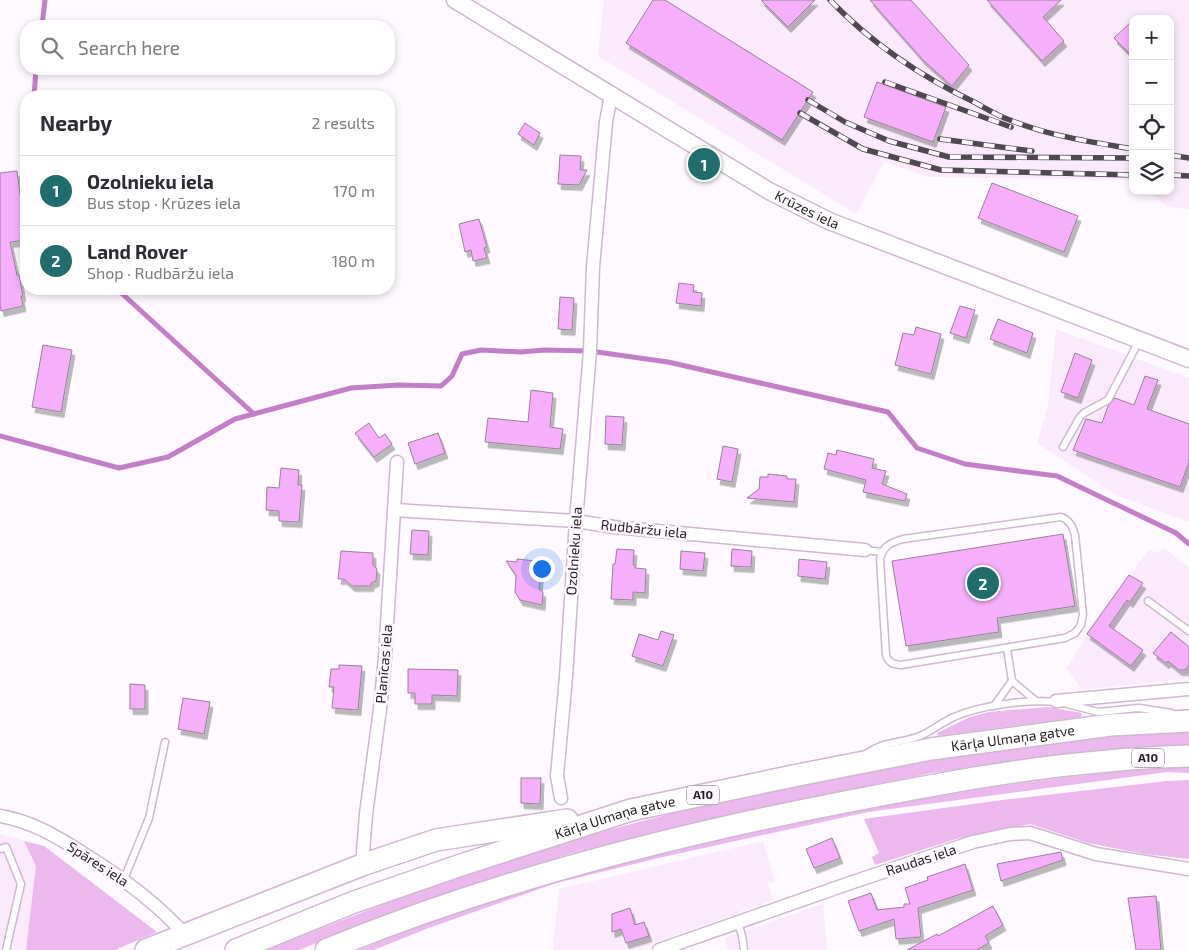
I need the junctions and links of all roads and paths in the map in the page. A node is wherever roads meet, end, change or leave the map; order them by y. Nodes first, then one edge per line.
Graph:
1 (455, 0) edge
2 (611, 95) junction
3 (1140, 341) junction
4 (1189, 359) edge
5 (1063, 447) dead end
6 (397, 462) dead end
7 (394, 510) junction
8 (576, 520) junction
9 (865, 550) joint
10 (882, 552) junction
11 (1148, 601) dead end
12 (1189, 631) edge
13 (1007, 648) junction
14 (1012, 681) junction
15 (1189, 689) edge
16 (1036, 701) junction
17 (1056, 702) junction
18 (994, 706) junction
19 (1189, 716) edge
20 (1189, 721) edge
21 (165, 742) dead end
22 (1189, 756) edge
23 (850, 765) junction
24 (561, 798) dead end
25 (631, 810) junction
26 (0, 816) edge
27 (0, 849) edge
28 (362, 865) junction
29 (1189, 869) edge
30 (124, 879) junction
31 (738, 921) junction
32 (184, 934) junction
33 (6, 950) edge
34 (146, 950) edge
35 (236, 950) edge
36 (326, 950) edge
37 (659, 950) edge
38 (744, 950) edge

1 - 2 street, Krūzes iela
2 - 3 street, Krūzes iela
2 - 8 street, Ozolnieku iela
3 - 4 street, Krūzes iela
3 - 5 lane
6 - 7 street, Planīcas iela
7 - 8 street, Rudbāržu iela
7 - 28 street, Planīcas iela
8 - 9 street, Rudbāržu iela
8 - 24 street, Ozolnieku iela
9 - 10 lane
10 - 13 lane
10 - 13 lane
11 - 12 lane
13 - 14 lane
14 - 16 lane
14 - 18 lane
15 - 17 street
16 - 17 lane
16 - 18 lane
17 - 19 lane
18 - 23 lane
20 - 23 highway, Kārļa Ulmaņa gatve / A10
21 - 30 lane
22 - 36 highway, A10
23 - 25 highway, Kārļa Ulmaņa gatve / A10
25 - 28 highway
25 - 35 highway, Kārļa Ulmaņa gatve / A10
26 - 30 street, Spāres iela
27 - 33 lane
28 - 32 highway
29 - 31 street, Raudas iela
30 - 32 street, Spāres iela
31 - 37 street, Raudas iela
31 - 38 lane
32 - 34 highway

